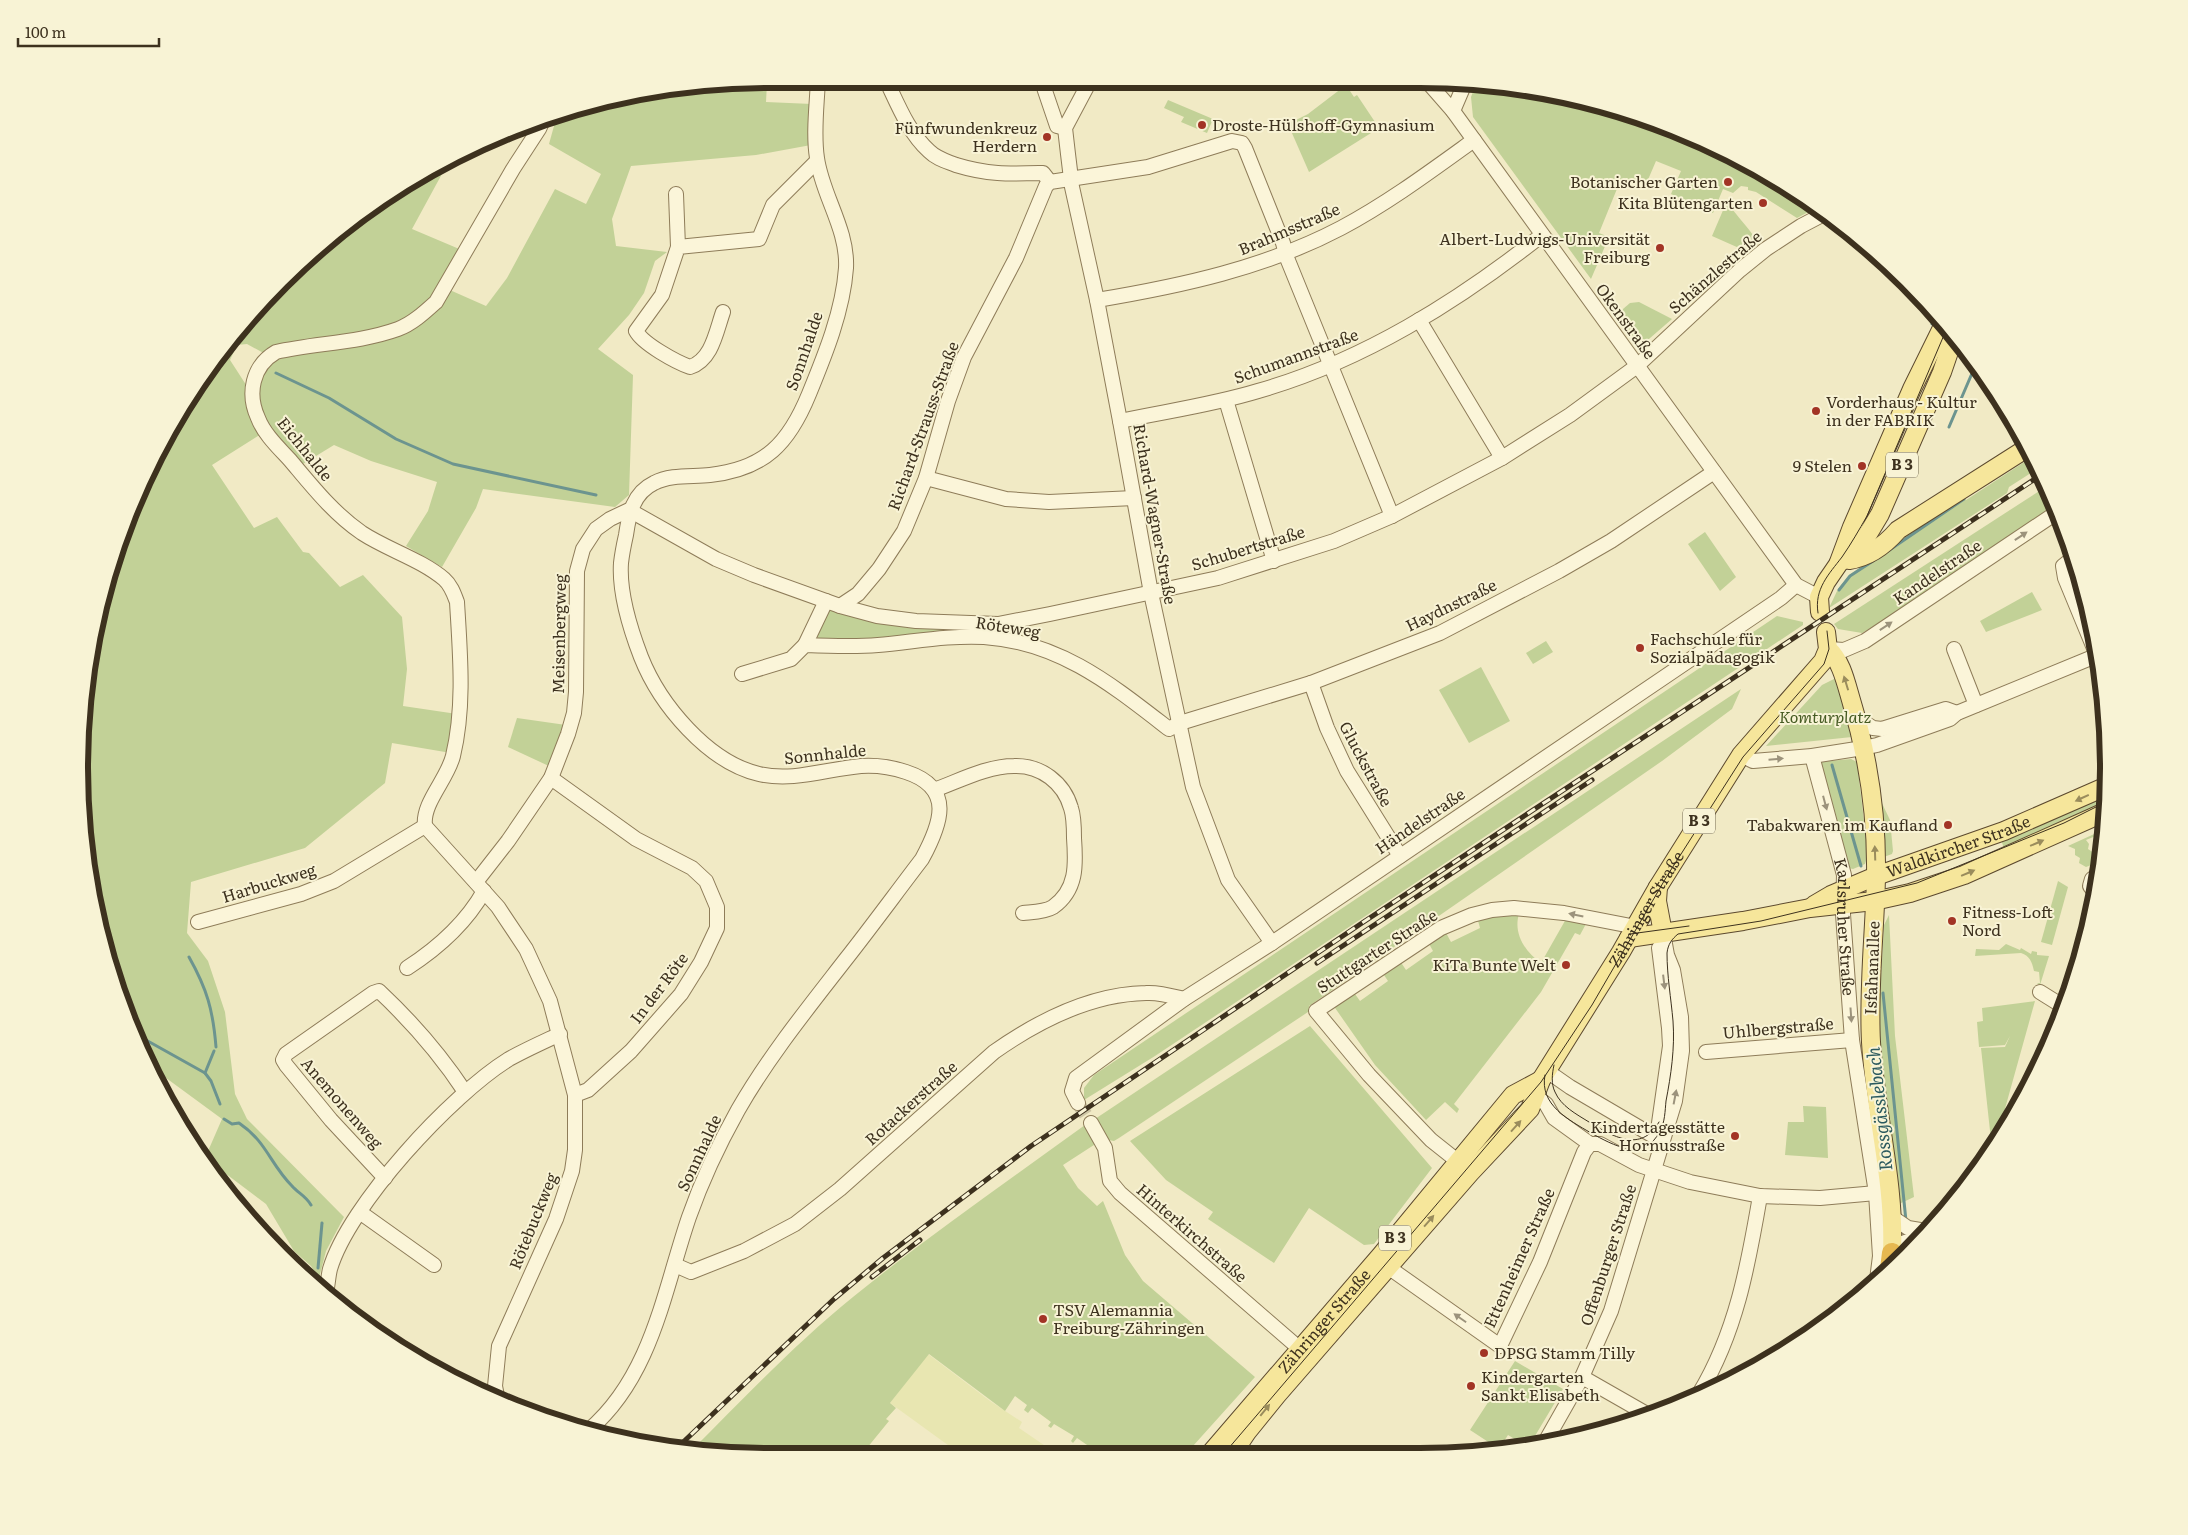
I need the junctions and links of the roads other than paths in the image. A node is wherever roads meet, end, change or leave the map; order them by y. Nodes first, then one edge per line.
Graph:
1 (818, 88) edge
2 (890, 88) edge
3 (1044, 88) edge
4 (1086, 88) edge
5 (1432, 88) edge
6 (1462, 89) edge
7 (1453, 111) junction
8 (540, 127) edge
9 (1065, 128) junction
10 (1474, 140) junction
11 (817, 161) junction
12 (1071, 180) junction
13 (1050, 182) junction
14 (676, 194) dead end
15 (1819, 217) edge
16 (1542, 235) junction
17 (678, 247) junction
18 (1286, 252) junction
19 (1097, 300) junction
20 (723, 312) dead end
21 (1418, 320) junction
22 (1942, 332) edge
23 (1950, 342) edge
24 (1937, 361) junction
25 (1331, 365) junction
26 (1637, 366) junction
27 (1226, 400) junction
28 (1120, 421) junction
29 (2022, 451) edge
30 (1502, 458) junction
31 (1714, 472) junction
32 (926, 478) junction
33 (1867, 495) junction
34 (1134, 498) junction
35 (1885, 504) junction
36 (630, 510) junction
37 (1392, 516) junction
38 (2052, 516) edge
39 (1898, 530) junction
40 (1869, 533) junction
41 (1841, 560) junction
42 (1274, 561) junction
43 (2068, 562) edge
44 (1796, 585) junction
45 (1151, 593) junction
46 (1822, 597) joint
47 (826, 601) junction
48 (840, 606) junction
49 (2084, 624) edge
50 (805, 644) junction
51 (1828, 644) junction
52 (1954, 649) dead end
53 (2091, 659) edge
54 (742, 674) dead end
55 (1311, 683) junction
56 (1976, 705) junction
57 (1857, 718) junction
58 (1180, 723) junction
59 (1884, 735) junction
60 (1863, 748) junction
61 (1741, 755) junction
62 (1812, 756) junction
63 (551, 778) junction
64 (2100, 789) edge
65 (934, 790) junction
66 (2099, 815) edge
67 (425, 826) junction
68 (1400, 856) junction
69 (1876, 876) junction
70 (480, 887) junction
71 (1658, 887) junction
72 (1843, 897) junction
73 (1874, 901) junction
74 (1023, 913) dead end
75 (198, 922) dead end
76 (1645, 934) junction
77 (1272, 943) junction
78 (407, 968) dead end
79 (2040, 992) dead end
80 (1184, 999) junction
81 (2058, 1003) edge
82 (560, 1034) junction
83 (1852, 1040) junction
84 (1706, 1052) dead end
85 (1539, 1087) junction
86 (465, 1092) junction
87 (575, 1095) junction
88 (1075, 1097) dead end
89 (1091, 1124) tunnel mouth
90 (1660, 1140) junction
91 (1590, 1144) junction
92 (1464, 1168) junction
93 (1654, 1170) junction
94 (385, 1178) junction
95 (1876, 1193) junction
96 (1760, 1196) junction
97 (361, 1213) junction
98 (1892, 1217) junction
99 (1919, 1230) edge
100 (1908, 1241) edge
101 (1895, 1254) edge
102 (1891, 1258) edge
103 (675, 1265) junction
104 (434, 1266) dead end
105 (1388, 1267) junction
106 (1878, 1270) edge
107 (327, 1286) edge
108 (1300, 1349) junction
109 (1582, 1377) junction
110 (1705, 1385) edge
111 (496, 1391) edge
112 (1641, 1410) edge
113 (594, 1424) edge
114 (1549, 1435) edge
115 (1215, 1448) edge
116 (1240, 1448) edge

1 - 11 street, Sonnhalde
2 - 13 street
3 - 9 street
4 - 9 street
5 - 7 street, Okenstraße
6 - 7 street
7 - 10 street, Okenstraße
8 - 67 street, Eichhalde
9 - 12 street, Richard-Wagner-Straße
10 - 16 street, Okenstraße
10 - 18 street, Brahmsstraße
11 - 17 street
11 - 36 street, Sonnhalde
12 - 13 street
12 - 18 street
12 - 19 street, Richard-Wagner-Straße
13 - 32 street, Richard-Strauss-Straße
14 - 17 street
15 - 26 street, Schänzlestraße
16 - 21 street, Schumannstraße
16 - 26 street, Okenstraße
17 - 20 street
18 - 19 street, Brahmsstraße
18 - 25 street
19 - 28 street, Richard-Wagner-Straße
21 - 25 street, Schumannstraße
21 - 30 street
22 - 24 main road, B 3
23 - 24 main road, B 3
24 - 33 main road, B 3
24 - 35 main road, B 3
25 - 27 street, Schumannstraße
25 - 37 street
26 - 30 street, Schubertstraße
26 - 31 street, Okenstraße
27 - 28 street, Schumannstraße
27 - 42 street
28 - 34 street, Richard-Wagner-Straße
29 - 39 main road
30 - 37 street, Schubertstraße
31 - 44 street, Okenstraße
31 - 55 street, Haydnstraße
32 - 34 street
32 - 48 street, Richard-Strauss-Straße
33 - 35 main road
33 - 41 main road, B 3
34 - 45 street, Richard-Wagner-Straße
35 - 40 main road, B 3
36 - 47 street
36 - 63 street, Meisenbergweg
36 - 65 street, Sonnhalde
37 - 42 street, Schubertstraße
51 -> 38 street, Kandelstraße
39 - 40 main road
39 - 41 main road
40 - 41 main road
41 - 46 main road, B 3
42 - 45 street, Schubertstraße
43 - 49 street
44 - 46 street, Okenstraße
44 - 68 street, Händelstraße
45 - 48 street, Schubertstraße
45 - 58 street, Richard-Wagner-Straße
47 - 48 street, Schubertstraße
47 - 50 street
50 - 54 street
50 - 58 street, Röteweg
57 -> 51 main road
51 - 61 main road, Zähringer Straße / B 3
52 - 56 street
53 - 56 street
55 - 58 street, Haydnstraße
55 - 68 street, Gluckstraße
56 - 59 street
57 - 59 street
57 - 60 main road
58 - 77 street, Richard-Wagner-Straße
59 - 60 street
60 - 62 street
69 -> 60 main road
61 -> 62 street
61 - 71 main road, Zähringer Straße / B 3
62 -> 72 street, Karlsruher Straße
63 - 70 street, Meisenbergweg
63 - 87 street, In der Röte
64 -> 69 main road, Waldkircher Straße
65 - 74 street
65 - 103 street, Sonnhalde
73 -> 66 main road, Waldkircher Straße
67 - 70 street, Rötebuckweg
67 - 75 street, Harbuckweg
68 - 77 street, Händelstraße
69 - 72 main road, Waldkircher Straße
69 - 73 main road, Isfahanallee
70 - 78 street
70 - 82 street, Rötebuckweg
71 - 76 main road, Zähringer Straße / B 3
71 - 76 main road
72 - 73 main road, Waldkircher Straße
72 - 76 main road, Waldkircher Straße
72 -> 83 street, Karlsruher Straße
73 - 98 main road, Isfahanallee
76 - 85 main road, Zähringer Straße / B 3
76 -> 90 street, Offenburger Straße
90 -> 76 street, Offenburger Straße
76 -> 92 street, Stuttgarter Straße
77 - 80 street, Händelstraße
79 - 81 street
80 - 88 street, Händelstraße
80 - 103 street, Rotackerstraße
82 - 86 street
82 - 87 street, Rötebuckweg
83 - 84 street, Uhlbergstraße
83 - 95 street, Karlsruher Straße
85 - 90 street
85 - 91 street
85 - 92 main road, Zähringer Straße / B 3
86 - 94 street
86 - 94 street, Anemonenweg
87 - 111 street, Rötebuckweg
89 - 108 street, Hinterkirchstraße
90 - 93 street, Offenburger Straße
91 - 93 street
91 -> 105 street, Ettenheimer Straße
105 -> 92 main road, Zähringer Straße
92 - 108 main road, Zähringer Straße / B 3
93 - 96 street
93 - 109 street, Offenburger Straße
94 - 97 street
95 - 96 street
95 - 106 street, Karlsruher Straße
96 - 110 street
97 - 104 street
97 - 107 street
98 - 99 street
98 - 102 main road, Isfahanallee
100 - 101 street
103 - 113 street, Sonnhalde
116 -> 105 main road, Zähringer Straße
108 - 115 main road, Zähringer Straße / B 3
109 - 112 street
109 - 114 street, Offenburger Straße

